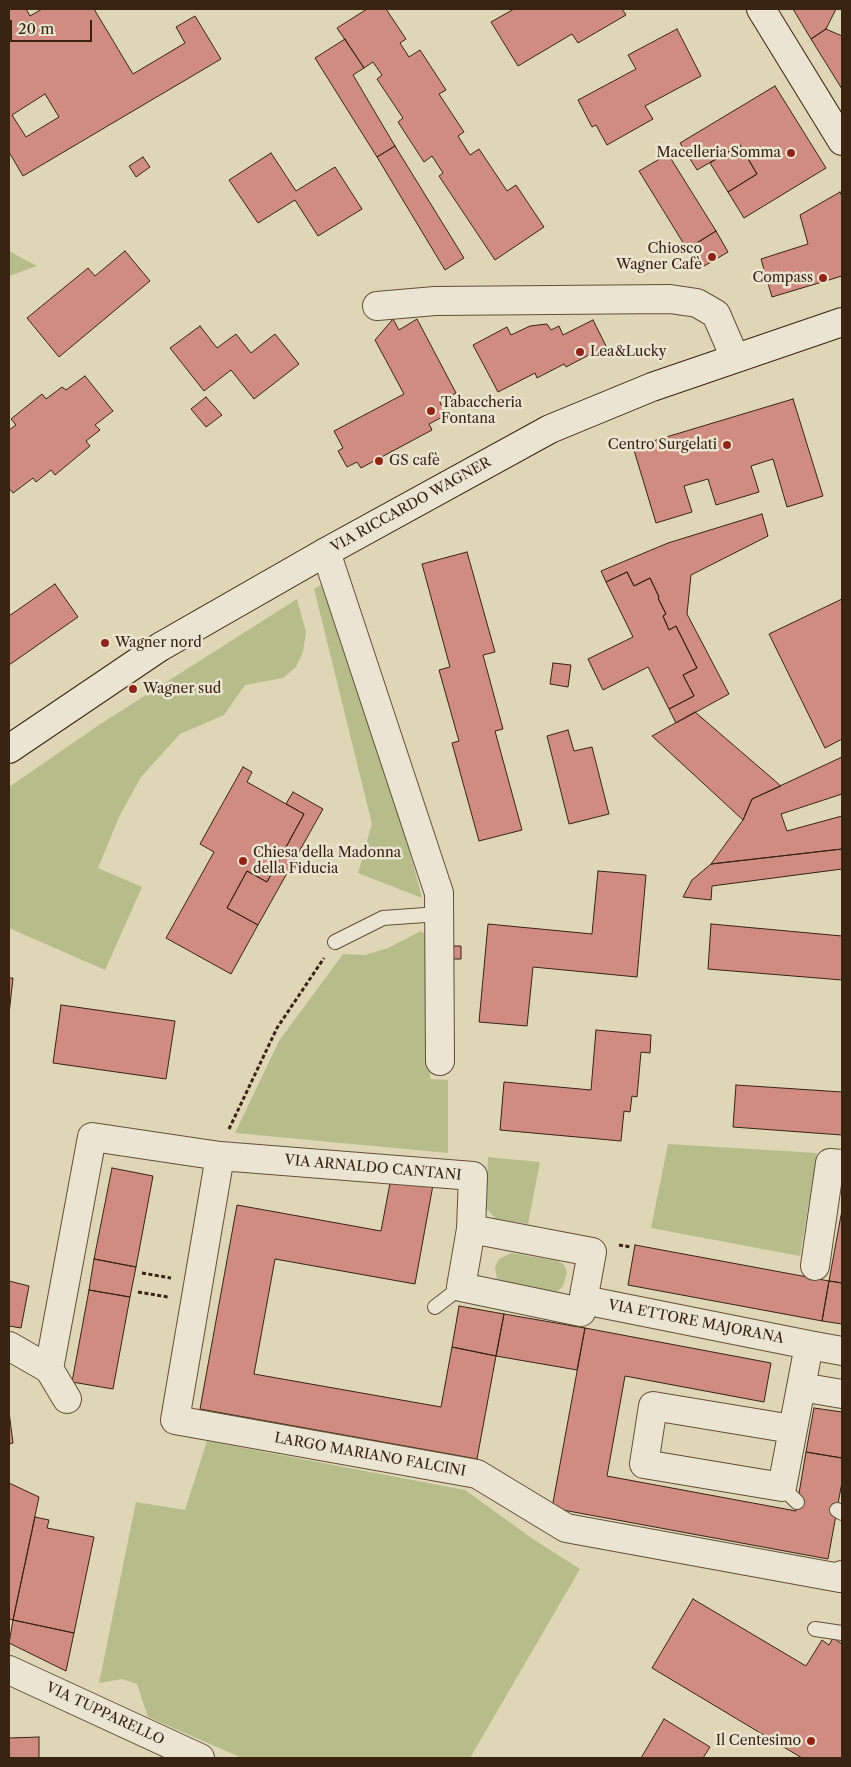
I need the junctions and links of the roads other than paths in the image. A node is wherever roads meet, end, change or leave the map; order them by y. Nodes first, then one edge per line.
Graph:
1 (761, 9) edge
2 (842, 141) edge
3 (377, 306) dead end
4 (842, 322) edge
5 (735, 358) junction
6 (326, 552) junction
7 (9, 749) edge
8 (439, 914) junction
9 (335, 942) road end
10 (440, 1061) dead end
11 (220, 1156) junction
12 (842, 1164) edge
13 (471, 1229) junction
14 (815, 1266) dead end
15 (461, 1287) junction
16 (584, 1300) junction
17 (435, 1307) dead end
18 (808, 1345) junction
19 (9, 1346) edge
20 (842, 1351) edge
21 (50, 1369) junction
22 (801, 1387) junction
23 (842, 1394) edge
24 (67, 1399) dead end
25 (792, 1429) junction
26 (842, 1575) edge
27 (815, 1629) dead end
28 (842, 1633) edge
29 (9, 1670) edge
30 (200, 1758) edge

1 - 2 street
3 - 5 street
4 - 5 street, VIA RICCARDO WAGNER
5 - 6 street, VIA RICCARDO WAGNER
6 - 7 street, VIA RICCARDO WAGNER
6 - 8 street
8 - 9 lane
8 - 10 street
11 - 13 street, VIA ARNALDO CANTANI
11 - 21 street
11 - 26 street, LARGO MARIANO FALCINI
12 - 14 street
13 - 15 street
13 - 16 street
15 - 16 street
15 - 17 lane
16 - 18 street, VIA ETTORE MAJORANA
18 - 20 street, VIA ETTORE MAJORANA
18 - 22 street
19 - 21 street
21 - 24 street
22 - 23 street
22 - 25 street
25 - 25 street
27 - 28 lane
29 - 30 street, VIA TUPPARELLO

